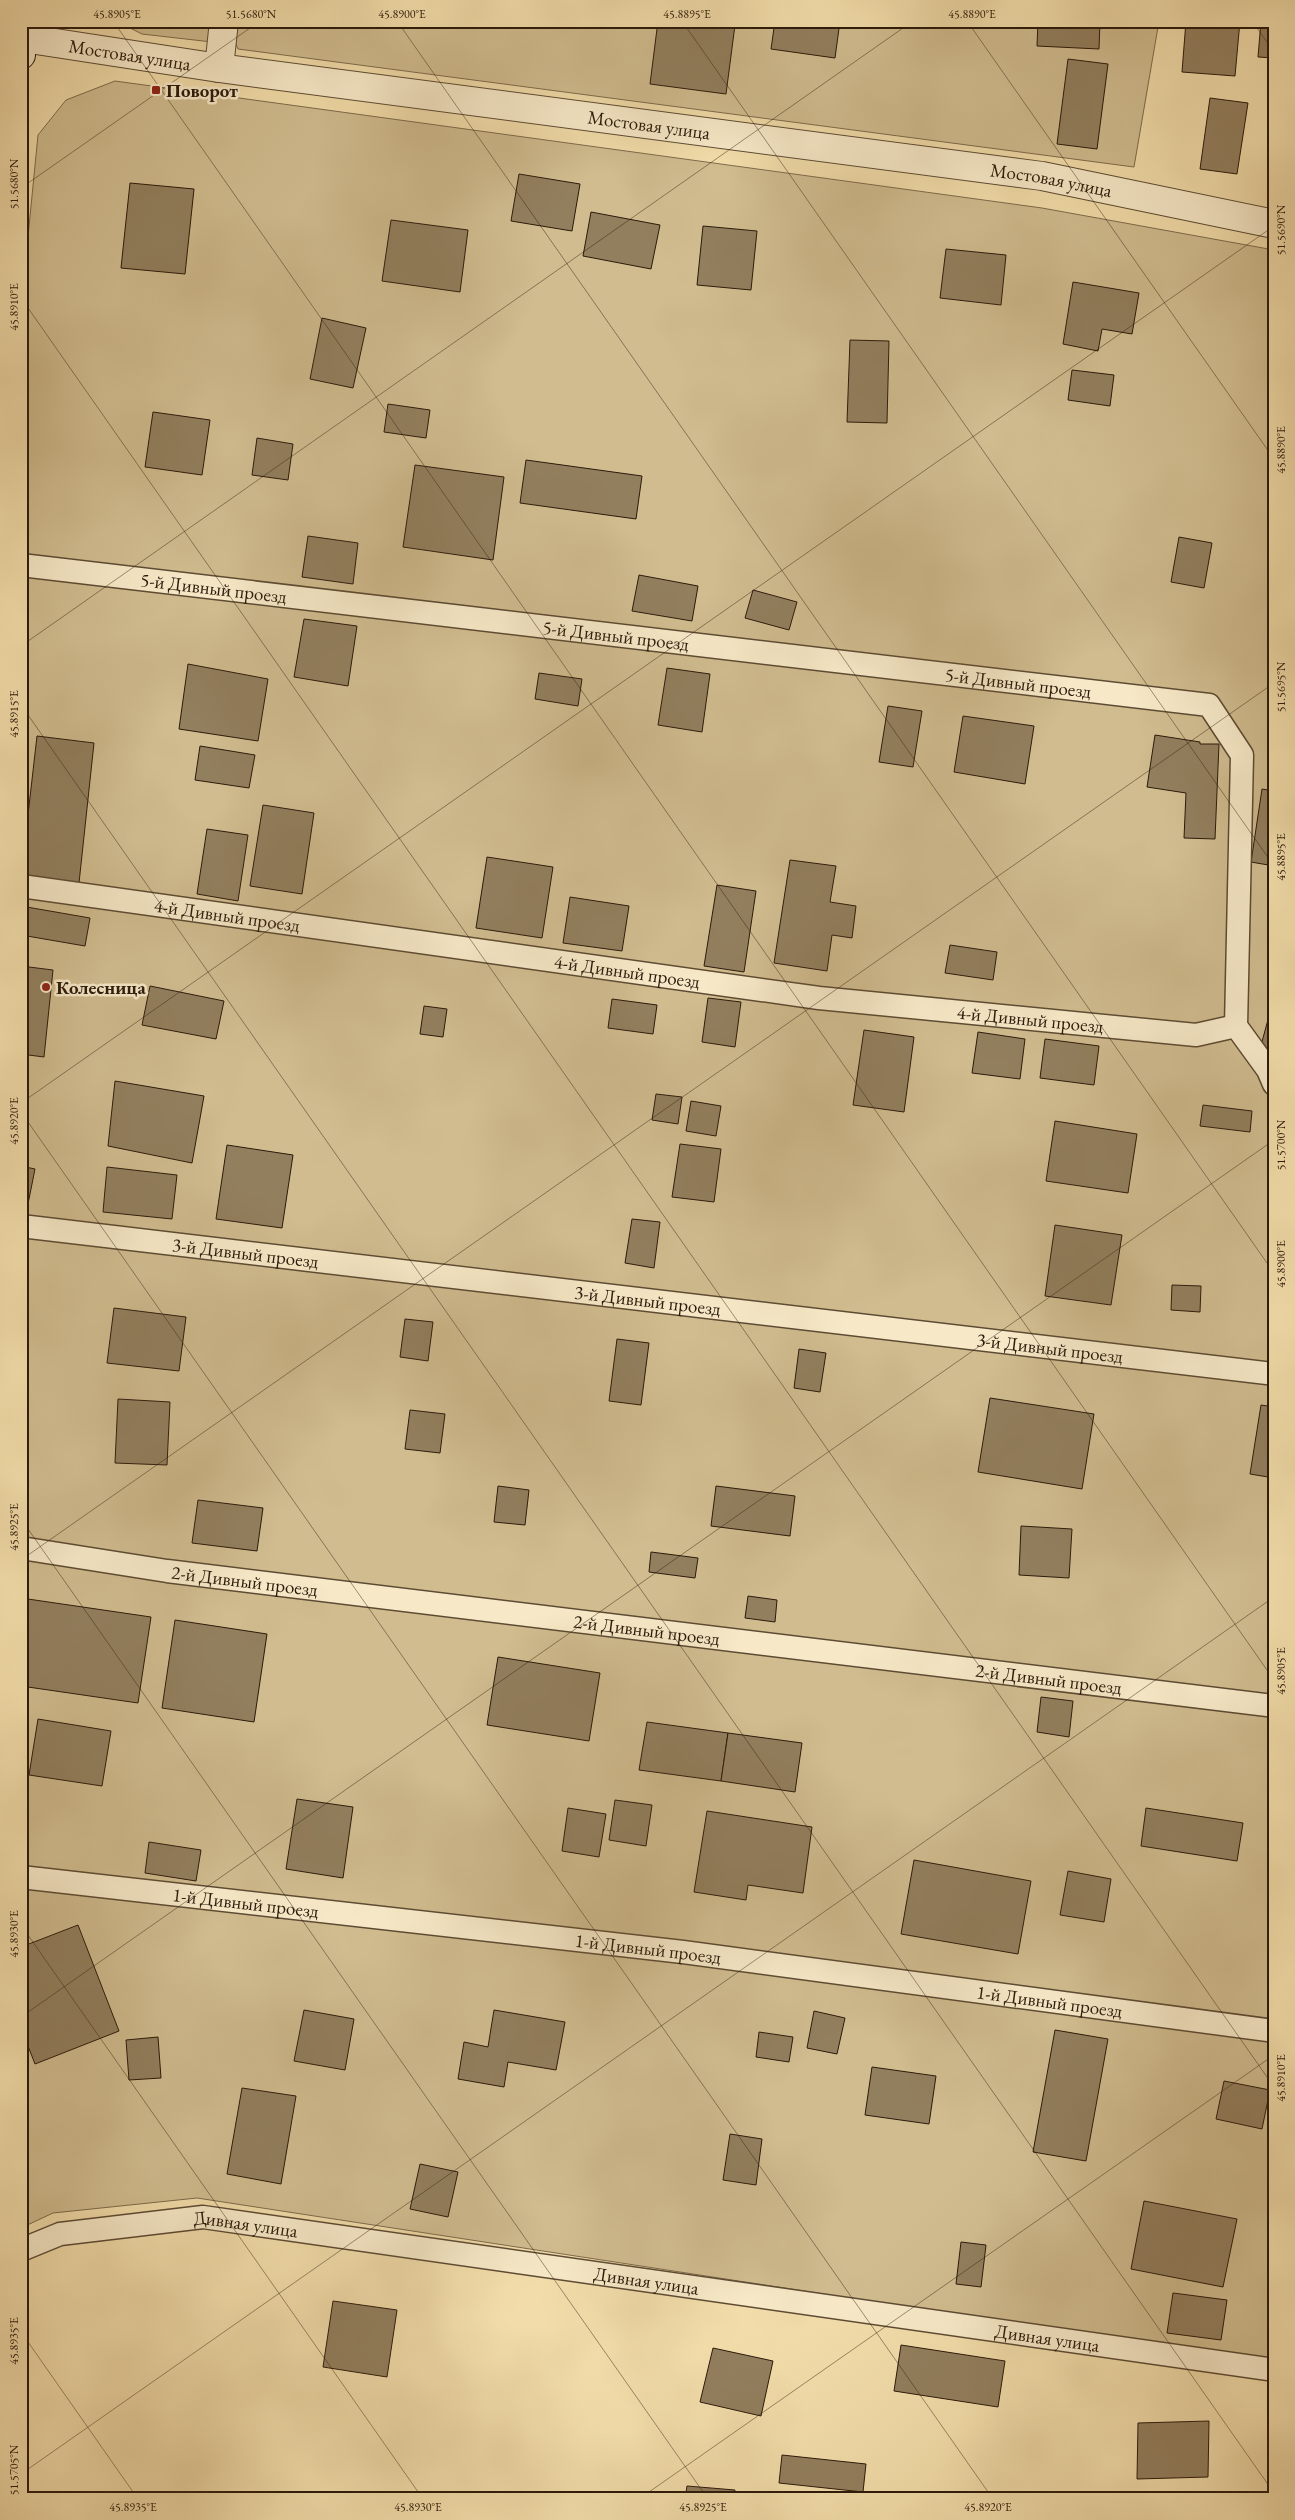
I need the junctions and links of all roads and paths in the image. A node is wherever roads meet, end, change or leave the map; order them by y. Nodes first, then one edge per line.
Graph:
1 (224, 21) edge
2 (22, 39) edge
3 (219, 68) junction
4 (1274, 224) edge
5 (21, 565) edge
6 (21, 886) edge
7 (1236, 1026) junction
8 (1274, 1084) edge
9 (21, 1226) edge
10 (1274, 1374) edge
11 (21, 1548) edge
12 (1274, 1706) edge
13 (21, 1877) edge
14 (1274, 2031) edge
15 (21, 2250) edge
16 (1274, 2370) edge

1 - 3 street
2 - 3 street, Мостовая улица
3 - 4 street, Мостовая улица
5 - 7 lane, 5-й Дивный проезд
6 - 7 lane, 4-й Дивный проезд
7 - 8 lane
9 - 10 lane, 3-й Дивный проезд
11 - 12 lane, 2-й Дивный проезд
13 - 14 lane, 1-й Дивный проезд
15 - 16 lane, Дивная улица

